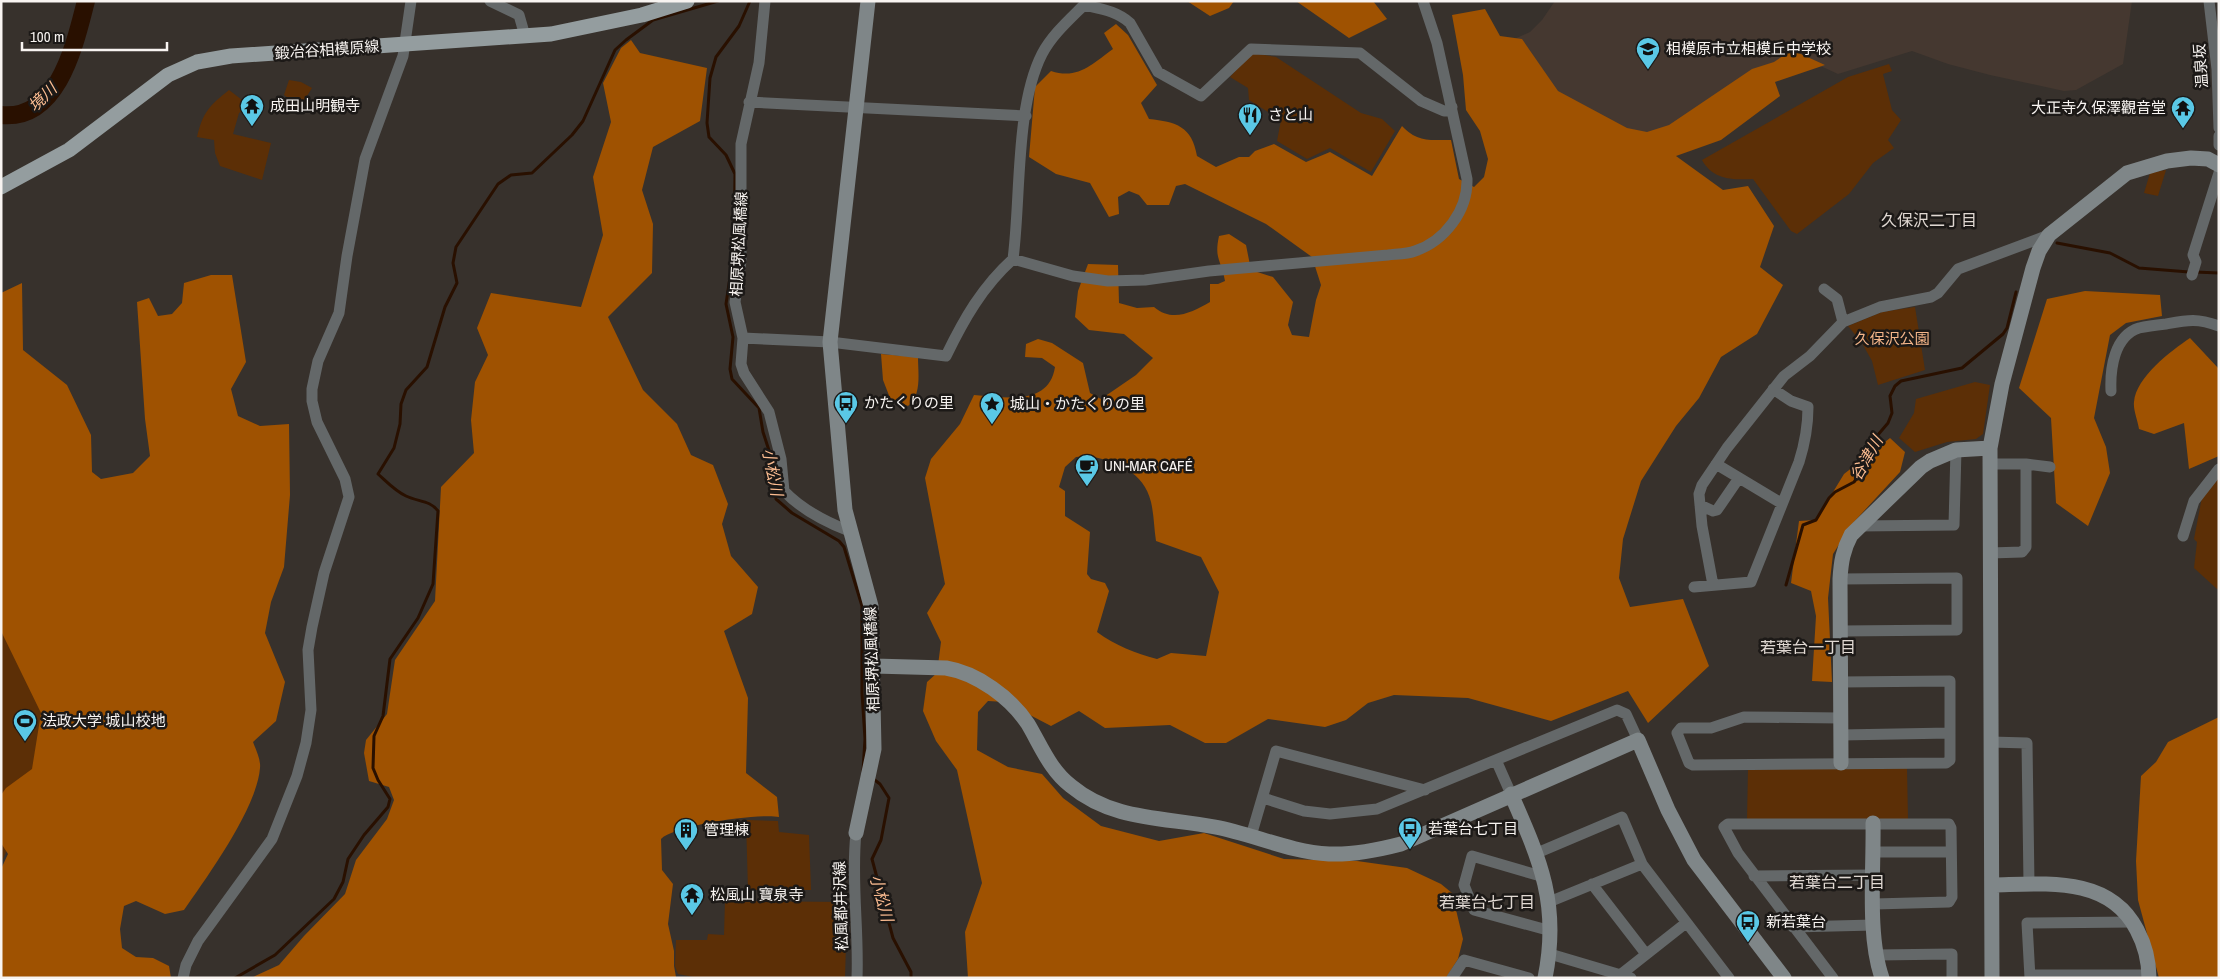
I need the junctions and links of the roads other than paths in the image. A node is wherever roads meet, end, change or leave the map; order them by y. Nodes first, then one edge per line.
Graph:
1 (412, 1) edge
2 (490, 1) edge
3 (687, 1) edge
4 (765, 1) edge
5 (868, 1) edge
6 (1423, 1) edge
7 (2209, 1) edge
8 (1085, 3) edge
9 (525, 36) junction
10 (406, 44) junction
11 (749, 102) junction
12 (1452, 107) junction
13 (856, 108) junction
14 (1026, 116) junction
15 (2219, 128) edge
16 (2219, 136) edge
17 (2219, 145) edge
18 (2219, 165) edge
19 (2219, 173) edge
20 (1, 187) edge
21 (2049, 235) junction
22 (1013, 259) junction
23 (2192, 275) dead end
24 (1824, 289) dead end
25 (1843, 322) junction
26 (2219, 326) edge
27 (742, 338) junction
28 (830, 342) junction
29 (1773, 389) junction
30 (2112, 391) dead end
31 (1990, 448) junction
32 (1956, 450) junction
33 (1716, 464) junction
34 (1990, 464) junction
35 (2026, 464) junction
36 (2050, 467) dead end
37 (2219, 469) edge
38 (1739, 478) junction
39 (1781, 503) junction
40 (1700, 505) junction
41 (1859, 526) junction
42 (849, 531) junction
43 (2183, 536) dead end
44 (1990, 552) junction
45 (1840, 579) junction
46 (1713, 585) junction
47 (1694, 587) dead end
48 (1840, 631) junction
49 (874, 666) junction
50 (1840, 682) junction
51 (1840, 718) junction
52 (1950, 733) junction
53 (1841, 735) junction
54 (1638, 740) junction
55 (1991, 742) junction
56 (1496, 760) junction
57 (1841, 763) junction
58 (1425, 790) junction
59 (1511, 794) junction
60 (1263, 798) junction
61 (1873, 823) junction
62 (856, 833) joint
63 (1251, 836) junction
64 (1537, 852) junction
65 (1873, 852) junction
66 (1951, 852) junction
67 (1642, 864) junction
68 (1874, 875) junction
69 (1544, 876) junction
70 (1754, 876) junction
71 (1592, 884) junction
72 (2029, 884) junction
73 (1992, 885) junction
74 (1549, 902) junction
75 (1874, 904) junction
76 (2134, 922) junction
77 (1686, 924) junction
78 (1874, 925) junction
79 (1793, 927) junction
80 (1550, 931) junction
81 (1550, 954) junction
82 (1646, 954) junction
83 (1876, 955) junction
84 (1625, 976) edge
85 (2030, 976) edge
86 (2149, 976) edge
87 (183, 978) edge
88 (857, 978) edge
89 (1452, 978) edge
90 (1529, 978) edge
91 (1545, 978) edge
92 (1729, 978) edge
93 (1784, 978) edge
94 (1833, 978) edge
95 (1882, 978) edge
96 (1952, 978) edge
97 (1992, 978) edge

1 - 10 street
2 - 9 street
3 - 9 main road, 鍛冶谷相模原線
4 - 11 street, 相原堺松風橋線
5 - 13 street
6 - 12 street
7 - 15 street, 温泉坂
8 - 12 street
8 - 14 street
9 - 10 main road, 鍛冶谷相模原線
10 - 20 main road, 鍛冶谷相模原線
10 - 87 street
11 - 13 street
11 - 27 street, 相原堺松風橋線
12 - 22 street
13 - 14 street
13 - 28 street
14 - 22 street
16 - 17 street
18 - 21 street
19 - 23 street
21 - 25 street
21 - 31 street
22 - 28 street
24 - 25 street
25 - 29 street
26 - 30 street
27 - 28 street
27 - 42 street, 相原堺松風橋線
28 - 42 street
29 - 33 street
29 - 39 street
31 - 32 street
31 - 34 street
32 - 41 street
32 - 41 street
33 - 38 street
33 - 40 street
34 - 35 street
34 - 44 street
35 - 36 street
35 - 44 street
37 - 43 street
38 - 39 street
38 - 40 street
39 - 46 street
40 - 46 street
41 - 45 street
42 - 49 street, 相原堺松風橋線
44 - 55 street
45 - 48 street
45 - 48 street
46 - 47 street
48 - 50 street
49 - 62 street, 相原堺松風橋線
49 - 63 street
50 - 51 street
50 - 52 street
51 - 53 street
51 - 57 street
52 - 53 street
52 - 57 street
53 - 57 street
54 - 56 street
54 - 59 street
54 - 93 street
55 - 72 street
55 - 73 street
56 - 58 street
56 - 59 street
58 - 60 street
58 - 60 street
59 - 63 street
59 - 64 street
60 - 63 street
61 - 65 street
61 - 66 street
61 - 70 street
62 - 88 street, 松風都井沢線
64 - 67 street
64 - 69 street
65 - 66 street
65 - 68 street
66 - 75 street
67 - 71 street
67 - 77 street
68 - 70 street
68 - 75 street
69 - 74 street
69 - 80 street
70 - 79 street
71 - 74 street
71 - 82 street
72 - 73 street
72 - 76 street
73 - 97 street
74 - 80 street
75 - 78 street
76 - 85 street
76 - 86 street
77 - 82 street
77 - 92 street
78 - 79 street
78 - 83 street
79 - 94 street
80 - 81 street
81 - 84 street
81 - 91 street
82 - 84 street
83 - 95 street
83 - 96 street
85 - 86 street
89 - 90 street

